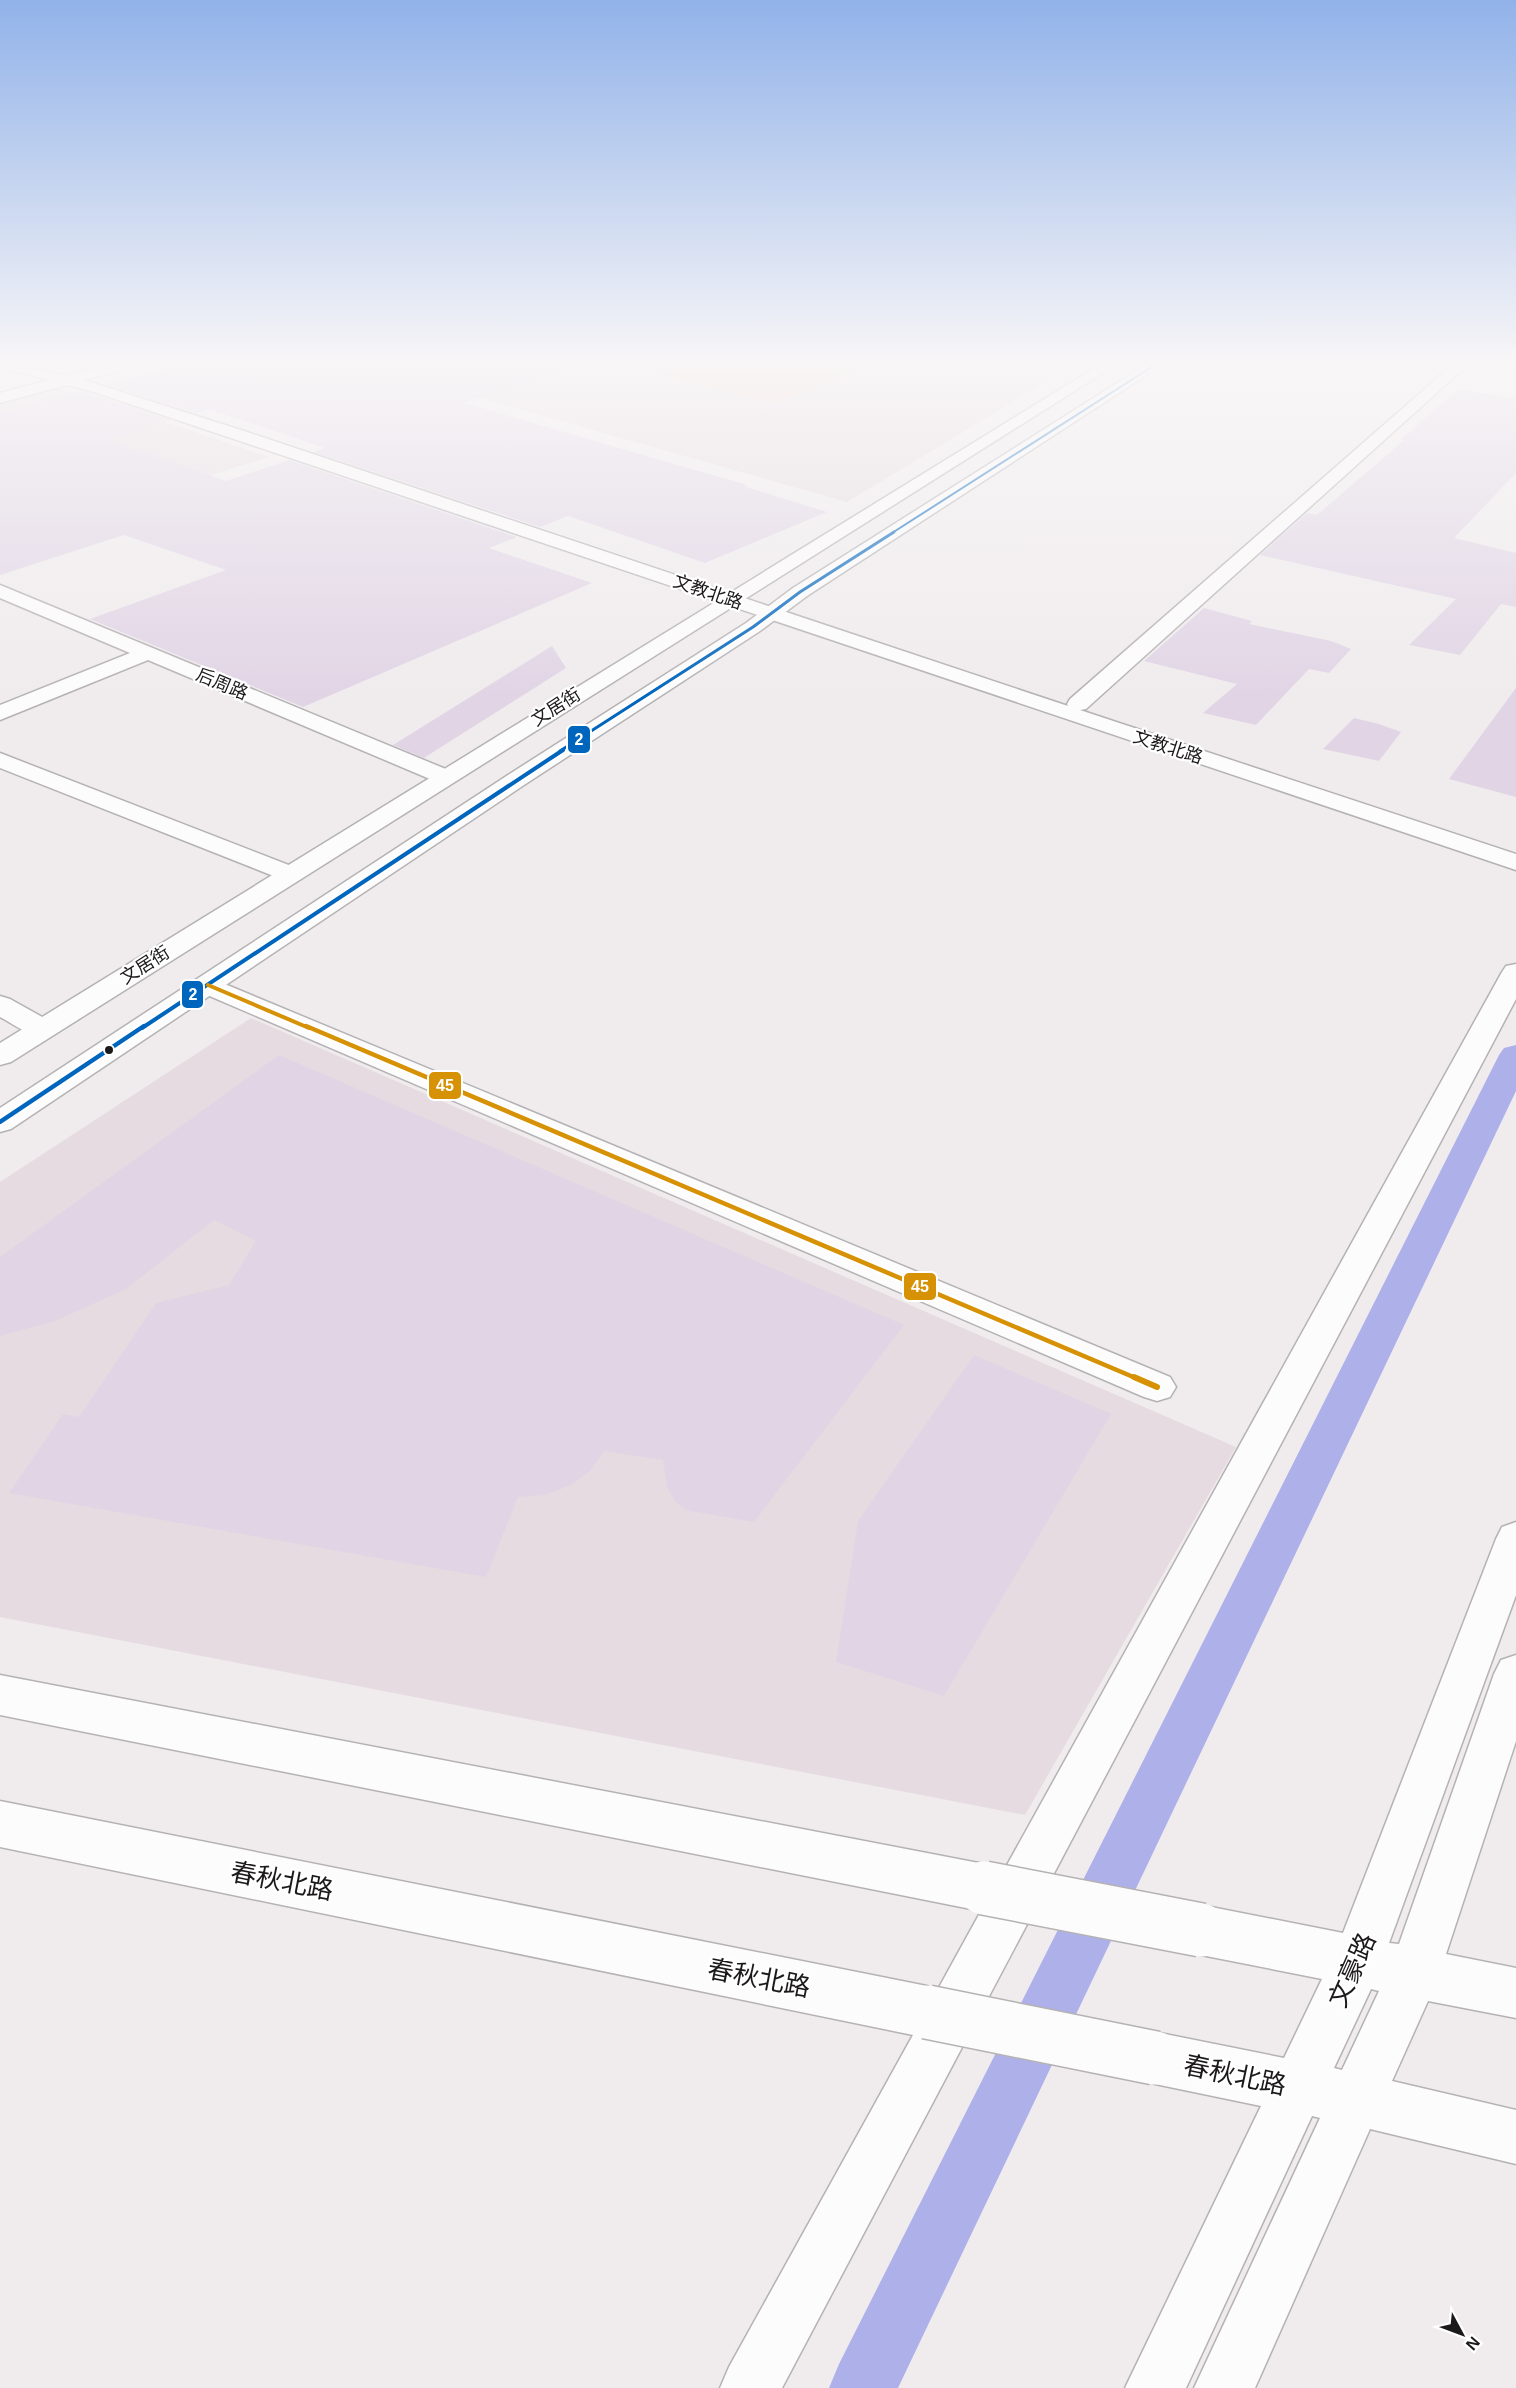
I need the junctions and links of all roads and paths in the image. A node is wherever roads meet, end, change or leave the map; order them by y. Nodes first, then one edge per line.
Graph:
1 (363, 472) edge
2 (936, 472) edge
3 (988, 472) edge
4 (1339, 472) edge
5 (0, 591) edge
6 (738, 596) junction
7 (777, 609) junction
8 (147, 653) junction
9 (1078, 704) junction
10 (0, 713) edge
11 (0, 760) edge
12 (445, 777) junction
13 (1516, 846) edge
14 (1516, 862) edge
15 (290, 874) junction
16 (1516, 972) edge
17 (208, 986) junction
18 (0, 1005) edge
19 (44, 1029) junction
20 (0, 1056) edge
21 (0, 1122) edge
22 (1157, 1387) dead end
23 (1516, 1539) edge
24 (1516, 1674) edge
25 (0, 1695) edge
26 (0, 1824) edge
27 (1358, 1960) junction
28 (1414, 1971) junction
29 (1516, 1993) edge
30 (1298, 2088) junction
31 (1356, 2099) junction
32 (1516, 2137) edge
33 (750, 2388) edge
34 (1155, 2388) edge
35 (1224, 2388) edge

1 - 6 street, 文教北路
2 - 6 street, 文居街
3 - 7 street, 文居街
4 - 9 street
5 - 8 street, 后周路
6 - 7 street, 文教北路
6 - 12 street, 文居街
7 - 9 street, 文教北路
7 - 14 street, 文教北路
7 - 17 street, 文居街
8 - 10 street
8 - 12 street, 后周路
9 - 13 street, 文教北路
11 - 15 street
12 - 15 street, 文居街
15 - 19 street, 文居街
16 - 33 street
17 - 21 street, 文居街
17 - 22 street
18 - 19 street
19 - 20 street, 文居街
23 - 27 street, 文豪路
24 - 28 street
25 - 27 street, bridge
26 - 30 street, 春秋北路, bridge
27 - 28 street
27 - 30 street, 文豪路
28 - 29 street
28 - 31 street
30 - 31 street, 春秋北路
30 - 34 street, 文豪路
31 - 32 street, 春秋北路
31 - 35 street

